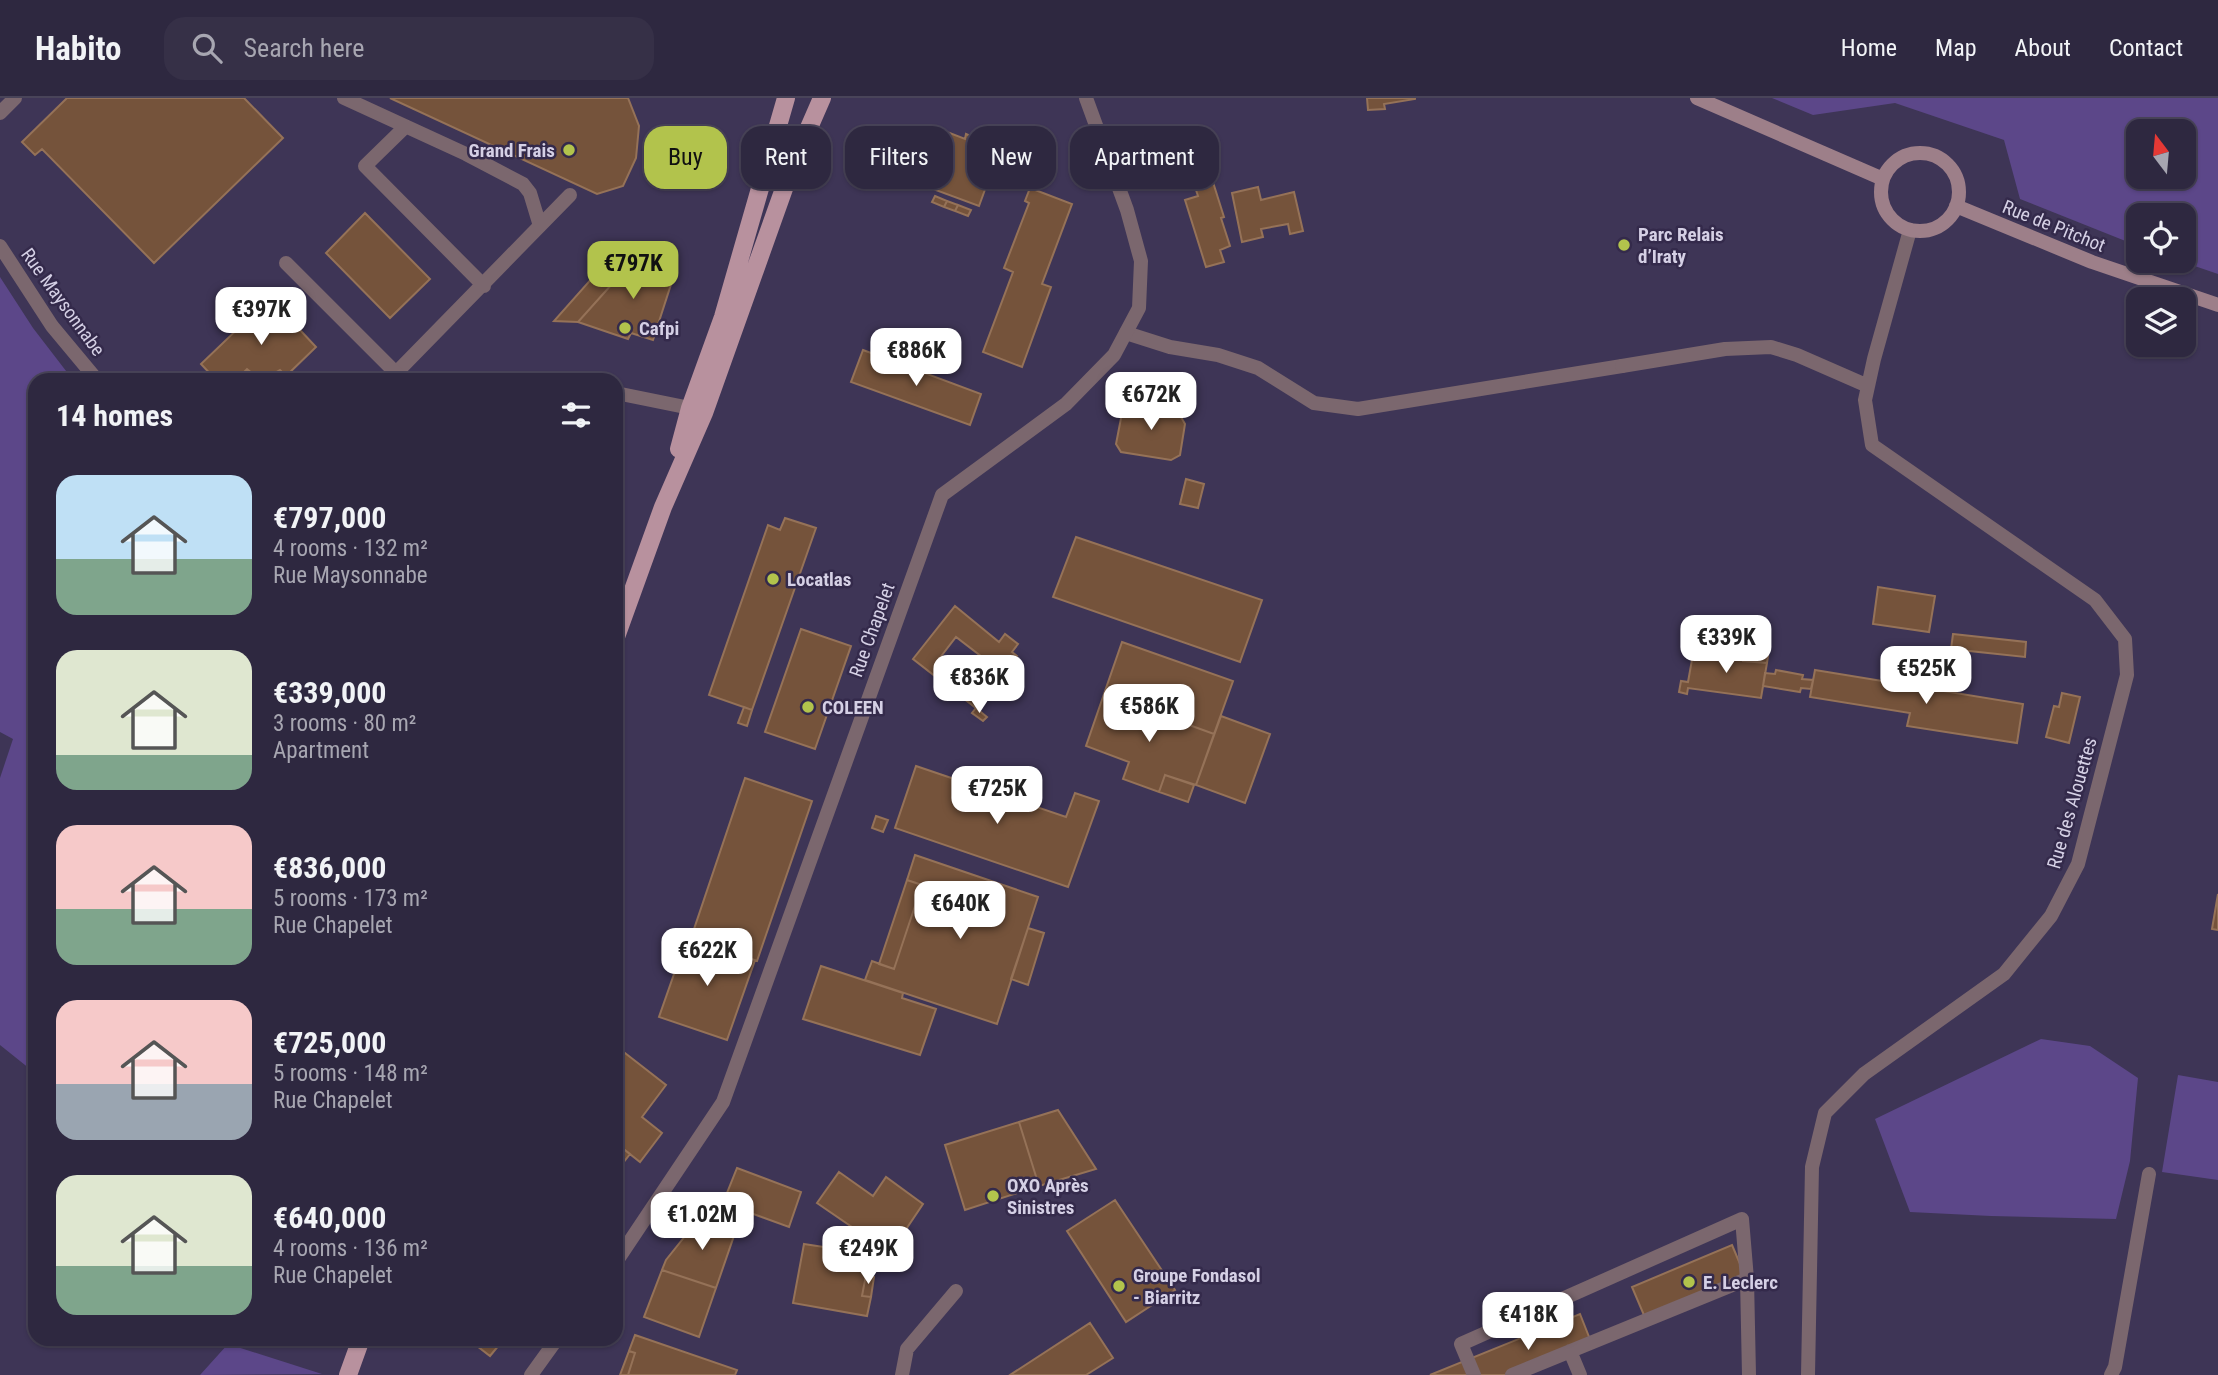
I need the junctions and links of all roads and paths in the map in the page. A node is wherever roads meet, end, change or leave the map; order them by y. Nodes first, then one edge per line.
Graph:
1 (15, 98) edge
2 (344, 98) edge
3 (786, 98) edge
4 (822, 98) edge
5 (1086, 98) edge
6 (1697, 98) edge
7 (0, 113) edge
8 (405, 127) junction
9 (1883, 179) junction
10 (570, 195) dead end
11 (1956, 206) junction
12 (540, 226) junction
13 (1910, 230) junction
14 (0, 246) edge
15 (286, 263) dead end
16 (484, 286) junction
17 (2218, 305) edge
18 (1126, 333) junction
19 (91, 373) edge
20 (396, 373) edge
21 (404, 373) edge
22 (1868, 386) junction
23 (623, 394) edge
24 (690, 408) junction
25 (663, 507) junction
26 (623, 618) edge
27 (2149, 1174) dead end
28 (623, 1252) edge
29 (1747, 1279) junction
30 (956, 1291) dead end
31 (358, 1346) edge
32 (552, 1346) edge
33 (1570, 1351) junction
34 (348, 1375) edge
35 (531, 1375) edge
36 (902, 1375) edge
37 (1475, 1375) edge
38 (1512, 1375) edge
39 (1580, 1375) edge
40 (1748, 1375) edge
41 (1808, 1375) edge
42 (2111, 1375) edge

1 - 7 street
2 - 8 street
3 - 24 main road
4 - 25 main road
5 - 18 street, Rue Chapelet
6 - 9 street
8 - 12 street
8 - 16 street
9 - 11 street
9 - 13 street
10 - 12 street
11 - 13 street
11 - 17 street, Rue de Pitchot
12 - 16 street
13 - 22 street
14 - 19 street, Rue Maysonnabe
15 - 20 street
16 - 21 street
18 - 22 street
18 - 28 street, Rue Chapelet
22 - 41 street, Rue des Alouettes
23 - 24 street
24 - 25 main road
25 - 26 main road
27 - 42 street
29 - 33 street
29 - 37 street
29 - 40 street
30 - 36 street
31 - 34 main road
32 - 35 street
33 - 38 street
33 - 39 street

